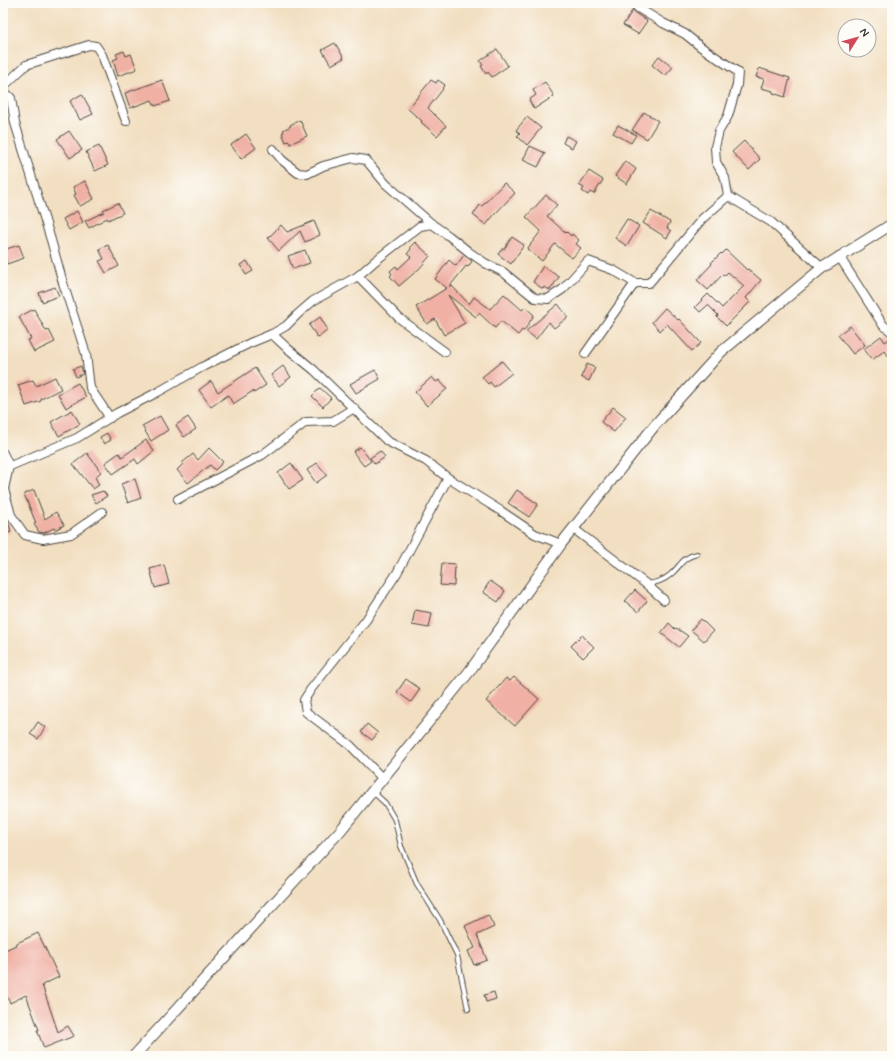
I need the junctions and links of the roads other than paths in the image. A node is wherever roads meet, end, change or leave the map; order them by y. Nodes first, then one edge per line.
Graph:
1 (633, 3) edge
2 (3, 88) edge
3 (126, 121) dead end
4 (273, 150) dead end
5 (728, 196) junction
6 (432, 224) junction
7 (892, 224) edge
8 (839, 256) junction
9 (822, 268) junction
10 (358, 276) junction
11 (634, 283) junction
12 (892, 332) edge
13 (272, 334) junction
14 (445, 352) dead end
15 (585, 354) dead end
16 (354, 408) junction
17 (110, 418) junction
18 (3, 453) edge
19 (6, 467) edge
20 (448, 478) junction
21 (178, 499) dead end
22 (102, 512) dead end
23 (574, 529) junction
24 (562, 544) junction
25 (697, 554) dead end
26 (646, 584) junction
27 (664, 600) dead end
28 (382, 778) junction
29 (372, 791) junction
30 (468, 1009) dead end
31 (134, 1056) edge

1 - 5 street
2 - 3 street
2 - 17 street
4 - 6 street
5 - 9 street
5 - 11 street
6 - 10 street
6 - 11 street
7 - 8 street
8 - 9 street
8 - 12 street
9 - 23 street
10 - 13 street
10 - 14 street
11 - 15 street
13 - 16 street
13 - 17 street
16 - 20 street
16 - 21 street
17 - 19 street
18 - 19 street
19 - 22 street
20 - 24 street
20 - 28 street
23 - 24 street
23 - 26 street
24 - 28 street
25 - 26 lane
26 - 27 street
28 - 29 street
29 - 30 lane
29 - 31 street

